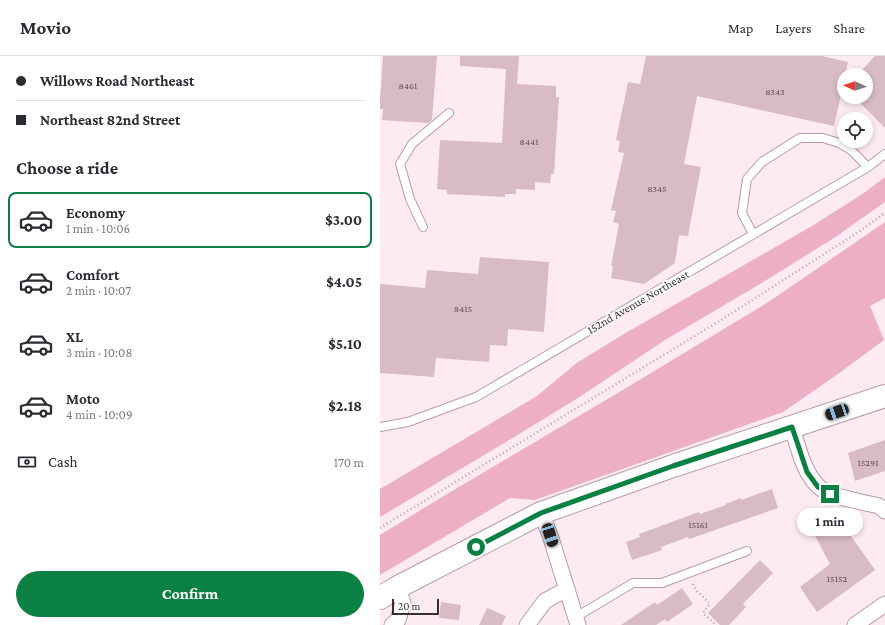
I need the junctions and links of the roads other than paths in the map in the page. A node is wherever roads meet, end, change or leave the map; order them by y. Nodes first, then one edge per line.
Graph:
1 (449, 113) dead end
2 (885, 154) edge
3 (868, 167) junction
4 (423, 227) dead end
5 (753, 234) junction
6 (885, 396) edge
7 (380, 427) edge
8 (792, 427) junction
9 (883, 505) edge
10 (541, 513) junction
11 (747, 551) dead end
12 (567, 589) junction
13 (389, 592) edge
14 (885, 604) edge
15 (577, 621) edge
16 (392, 625) edge
17 (528, 625) edge
18 (855, 625) edge

1 - 4 lane
2 - 3 lane, 152nd Avenue Northeast
3 - 5 lane, 152nd Avenue Northeast
3 - 5 lane
5 - 7 lane, 152nd Avenue Northeast
6 - 8 street
8 - 9 street
8 - 10 street
10 - 12 street
10 - 13 street
11 - 15 lane
12 - 15 street
12 - 17 street
13 - 16 street
14 - 18 street

